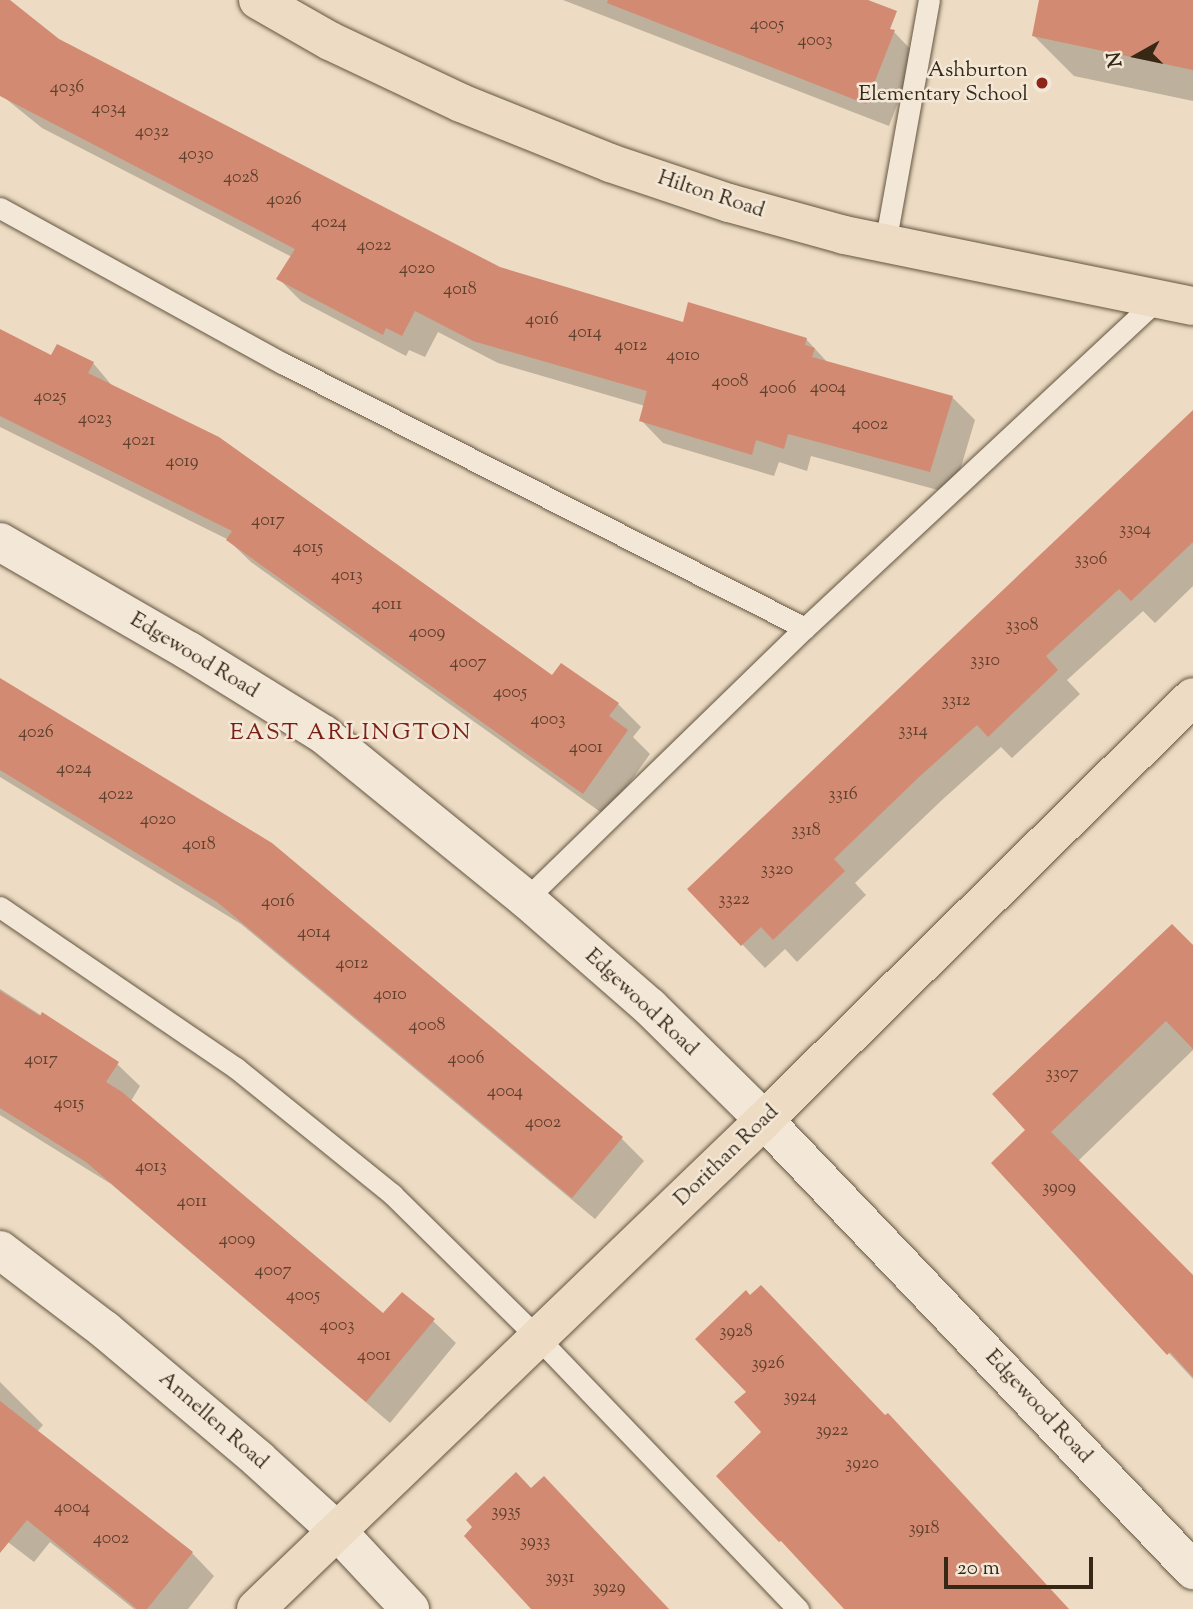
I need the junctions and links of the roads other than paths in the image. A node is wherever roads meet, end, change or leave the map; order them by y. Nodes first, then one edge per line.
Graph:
1 (258, 0) edge
2 (929, 0) edge
3 (0, 208) edge
4 (885, 244) junction
5 (1176, 302) edge
6 (0, 542) edge
7 (805, 628) junction
8 (1193, 697) edge
9 (526, 899) junction
10 (0, 908) edge
11 (764, 1120) junction
12 (0, 1250) edge
13 (538, 1338) junction
14 (337, 1531) junction
15 (1193, 1570) edge
16 (256, 1609) edge
17 (410, 1609) edge
18 (798, 1609) edge

1 - 4 main road, Hilton Road
2 - 4 lane
3 - 7 lane
4 - 5 main road, Hilton Road
5 - 7 lane
6 - 9 street, Edgewood Road
7 - 9 lane
8 - 11 main road, Dorithan Road
9 - 11 street, Edgewood Road
10 - 13 lane
11 - 13 main road, Dorithan Road
11 - 15 street, Edgewood Road
12 - 14 street, Annellen Road
13 - 14 main road, Dorithan Road
13 - 18 lane
14 - 16 main road, Dorithan Road
14 - 17 street, Annellen Road

